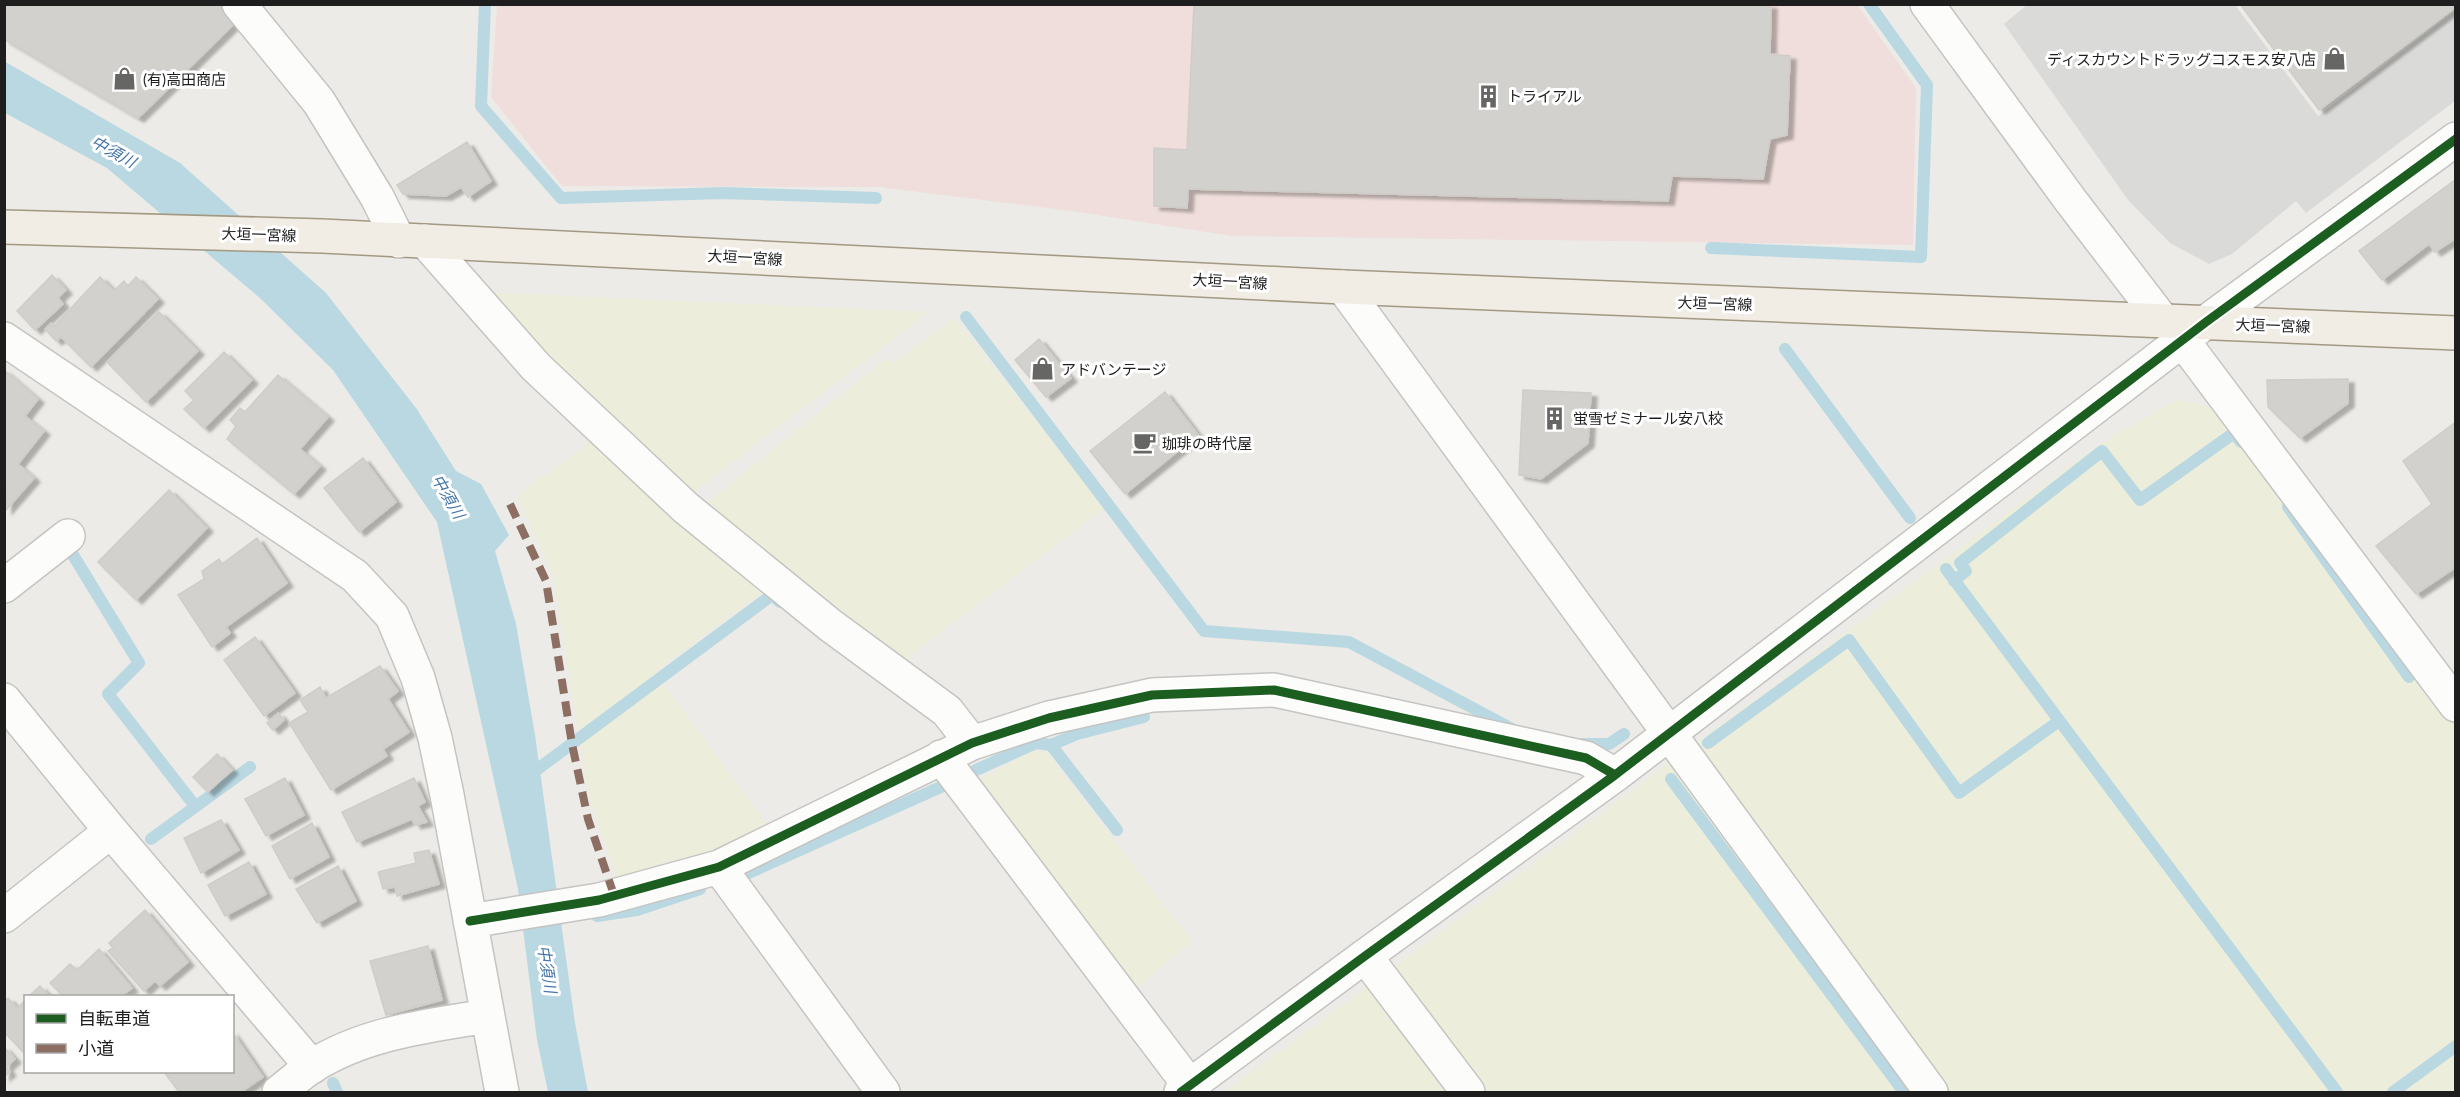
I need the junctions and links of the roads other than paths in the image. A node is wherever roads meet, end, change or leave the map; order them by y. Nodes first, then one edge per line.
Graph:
1 (239, 4) edge
2 (1927, 4) edge
3 (2456, 139) edge
4 (4, 227) edge
5 (412, 241) junction
6 (1344, 287) junction
7 (2184, 328) junction
8 (2456, 333) edge
9 (4, 339) edge
10 (68, 536) dead end
11 (4, 586) edge
12 (4, 700) edge
13 (2456, 705) edge
14 (1668, 735) junction
15 (972, 743) junction
16 (942, 757) junction
17 (1615, 775) junction
18 (111, 831) junction
19 (719, 867) junction
20 (4, 916) edge
21 (470, 921) junction
22 (1365, 956) junction
23 (486, 1016) junction
24 (312, 1067) junction
25 (1186, 1089) edge
26 (279, 1092) edge
27 (502, 1092) edge
28 (883, 1092) edge
29 (1468, 1092) edge
30 (1931, 1092) edge

1 - 5 street
2 - 7 street
3 - 7 street
4 - 5 main road, 大垣一宮線
5 - 6 main road, 大垣一宮線
5 - 15 street
6 - 7 main road, 大垣一宮線
6 - 14 street
7 - 8 main road, 大垣一宮線
7 - 13 street
7 - 14 street
9 - 21 street
10 - 11 street
12 - 18 street
14 - 17 street
14 - 30 street
15 - 16 street
15 - 17 street
16 - 19 street
16 - 25 street
17 - 22 street
18 - 20 street
18 - 24 street
19 - 21 street
19 - 28 street
21 - 23 street
22 - 25 street
22 - 29 street
23 - 24 street
23 - 27 street
24 - 26 street

